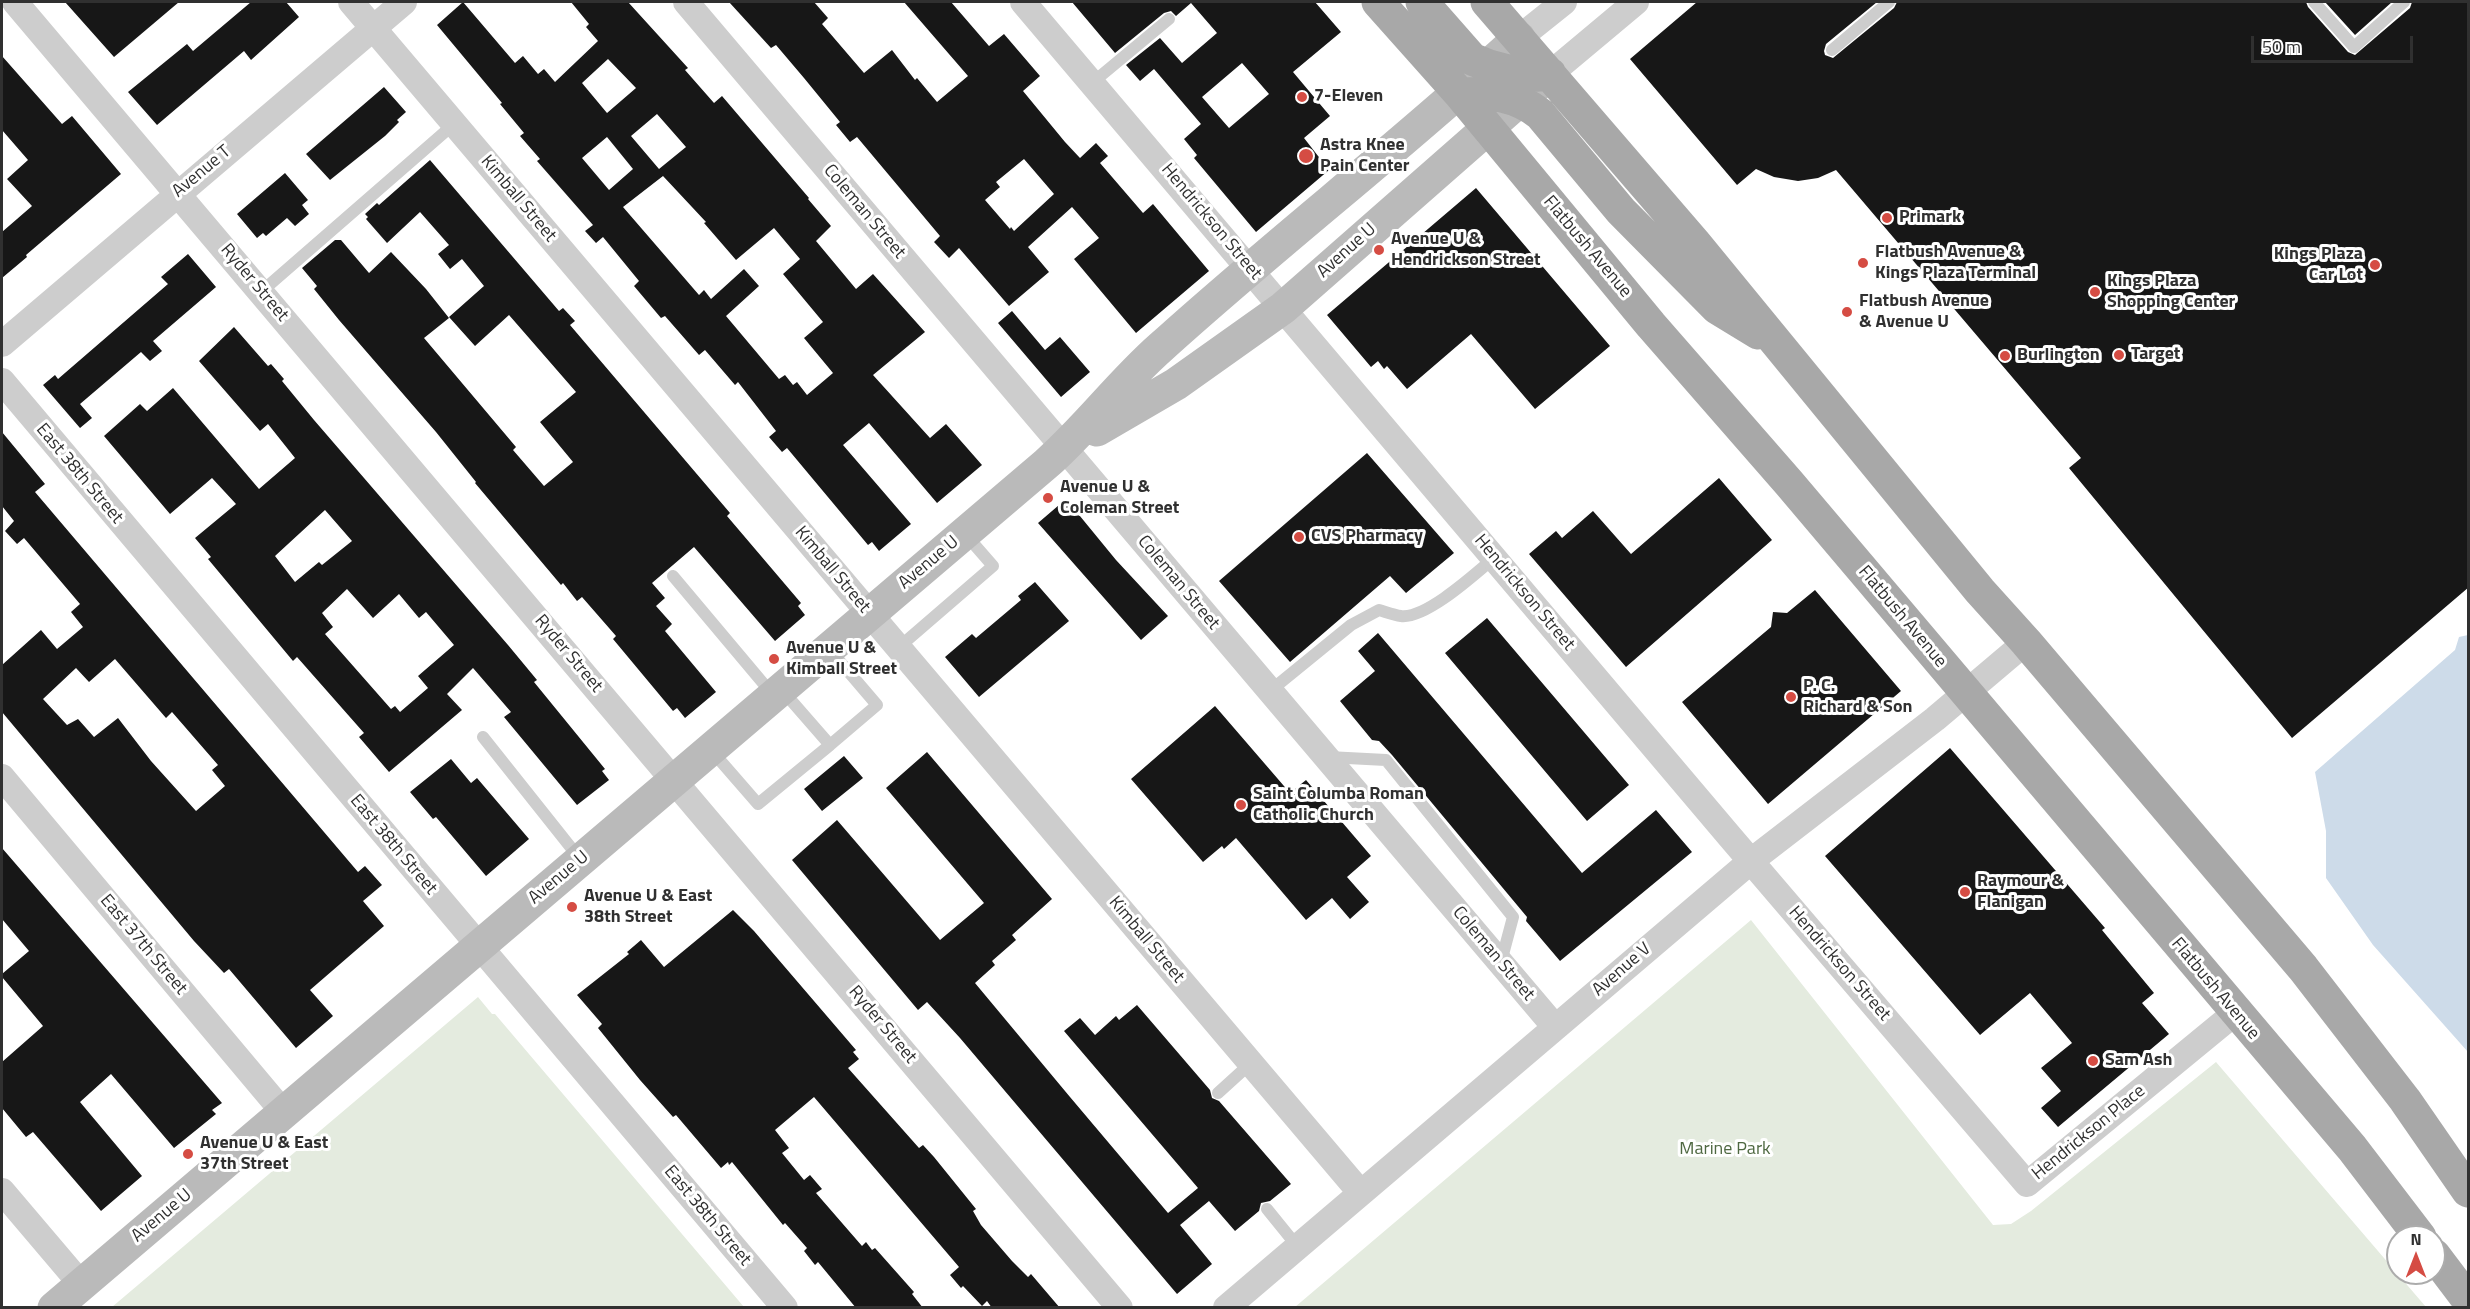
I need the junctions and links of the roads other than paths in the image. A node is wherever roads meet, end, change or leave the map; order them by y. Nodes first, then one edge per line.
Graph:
1 (15, 2) edge
2 (351, 2) edge
3 (404, 2) edge
4 (686, 2) edge
5 (1023, 2) edge
6 (1378, 2) edge
7 (1422, 2) edge
8 (1487, 2) edge
9 (1564, 2) edge
10 (1636, 2) edge
11 (1888, 2) edge
12 (2314, 2) edge
13 (2404, 2) edge
14 (1169, 19) dead end
15 (373, 28) junction
16 (1519, 38) junction
17 (1832, 50) dead end
18 (1489, 66) junction
19 (1550, 74) junction
20 (1092, 82) junction
21 (1460, 94) junction
22 (1519, 100) junction
23 (454, 124) junction
24 (1487, 127) junction
25 (177, 194) junction
26 (1251, 269) junction
27 (261, 292) junction
28 (1283, 308) junction
29 (2, 344) edge
30 (1780, 346) junction
31 (2, 381) edge
32 (1064, 448) junction
33 (964, 534) junction
34 (1494, 558) junction
35 (673, 576) dead end
36 (869, 614) junction
37 (2026, 642) junction
38 (829, 648) junction
39 (898, 648) junction
40 (1270, 691) junction
41 (778, 692) junction
42 (1965, 693) junction
43 (483, 737) dead end
44 (830, 745) junction
45 (711, 750) junction
46 (1325, 756) junction
47 (2, 777) edge
48 (675, 780) junction
49 (581, 860) junction
50 (1750, 861) junction
51 (479, 947) junction
52 (1501, 963) junction
53 (2235, 1013) junction
54 (1555, 1027) junction
55 (1251, 1064) junction
56 (1218, 1093) dead end
57 (284, 1113) junction
58 (2027, 1184) joint
59 (2, 1191) edge
60 (2469, 1191) edge
61 (1360, 1192) junction
62 (1267, 1209) dead end
63 (2411, 1225) edge
64 (1297, 1246) junction
65 (2446, 1270) edge
66 (81, 1284) junction
67 (2469, 1300) edge
68 (54, 1308) edge
69 (786, 1308) edge
70 (1120, 1308) edge
71 (1226, 1308) edge

1 - 25 street, Ryder Street
2 - 15 street, Kimball Street
3 - 15 street, Avenue T
4 - 32 street, Coleman Street
5 - 20 street, Hendrickson Street
6 - 21 main road, Flatbush Avenue
7 - 18 main road
8 - 16 main road
9 - 16 street, Avenue U
10 - 19 street, Avenue U
11 - 17 lane
12 - 13 lane
14 - 20 lane
15 - 23 street, Kimball Street
15 - 25 street, Avenue T
16 - 18 main road, Avenue U
16 - 19 main road
18 - 19 main road
18 - 21 main road, Avenue U
19 - 22 main road, Avenue U
19 - 30 main road
20 - 26 street, Hendrickson Street
21 - 22 main road
21 - 24 main road, Flatbush Avenue
21 - 26 main road, Avenue U
22 - 24 main road, Avenue U
22 - 30 main road
23 - 27 lane
23 - 36 street, Kimball Street
24 - 28 main road, Avenue U
24 - 42 main road, Flatbush Avenue
25 - 27 street, Ryder Street
25 - 29 street, Avenue T
26 - 28 street, Hendrickson Street
26 - 32 main road, Avenue U
27 - 48 street, Ryder Street
28 - 32 main road, Avenue U
28 - 34 street, Hendrickson Street
30 - 37 main road
31 - 51 street, East 38th Street
32 - 33 main road, Avenue U
32 - 40 street, Coleman Street
33 - 36 main road, Avenue U
33 - 39 lane
34 - 40 lane
34 - 50 street, Hendrickson Street
35 - 41 lane
36 - 38 main road, Avenue U
36 - 39 street, Kimball Street
37 - 42 street, Avenue V
37 - 60 main road
38 - 41 main road, Avenue U
38 - 44 lane
39 - 55 street, Kimball Street
40 - 46 street, Coleman Street
41 - 44 lane
41 - 45 main road, Avenue U
42 - 50 street, Avenue V
42 - 53 main road, Flatbush Avenue
43 - 49 lane
44 - 45 lane
45 - 48 main road, Avenue U
46 - 52 street, Coleman Street
46 - 52 lane
47 - 57 street, East 37th Street
48 - 49 main road, Avenue U
48 - 70 street, Ryder Street
49 - 51 main road, Avenue U
50 - 54 street, Avenue V
50 - 58 street, Hendrickson Street
51 - 57 main road, Avenue U
51 - 69 street, East 38th Street
52 - 54 street, Coleman Street
53 - 58 street, Hendrickson Place
53 - 63 main road, Flatbush Avenue
54 - 61 street, Avenue V
55 - 56 lane
55 - 61 street, Kimball Street
57 - 66 main road, Avenue U
59 - 66 street
61 - 64 street, Avenue V
62 - 64 lane
64 - 71 street, Avenue V
65 - 67 main road
66 - 68 main road, Avenue U

